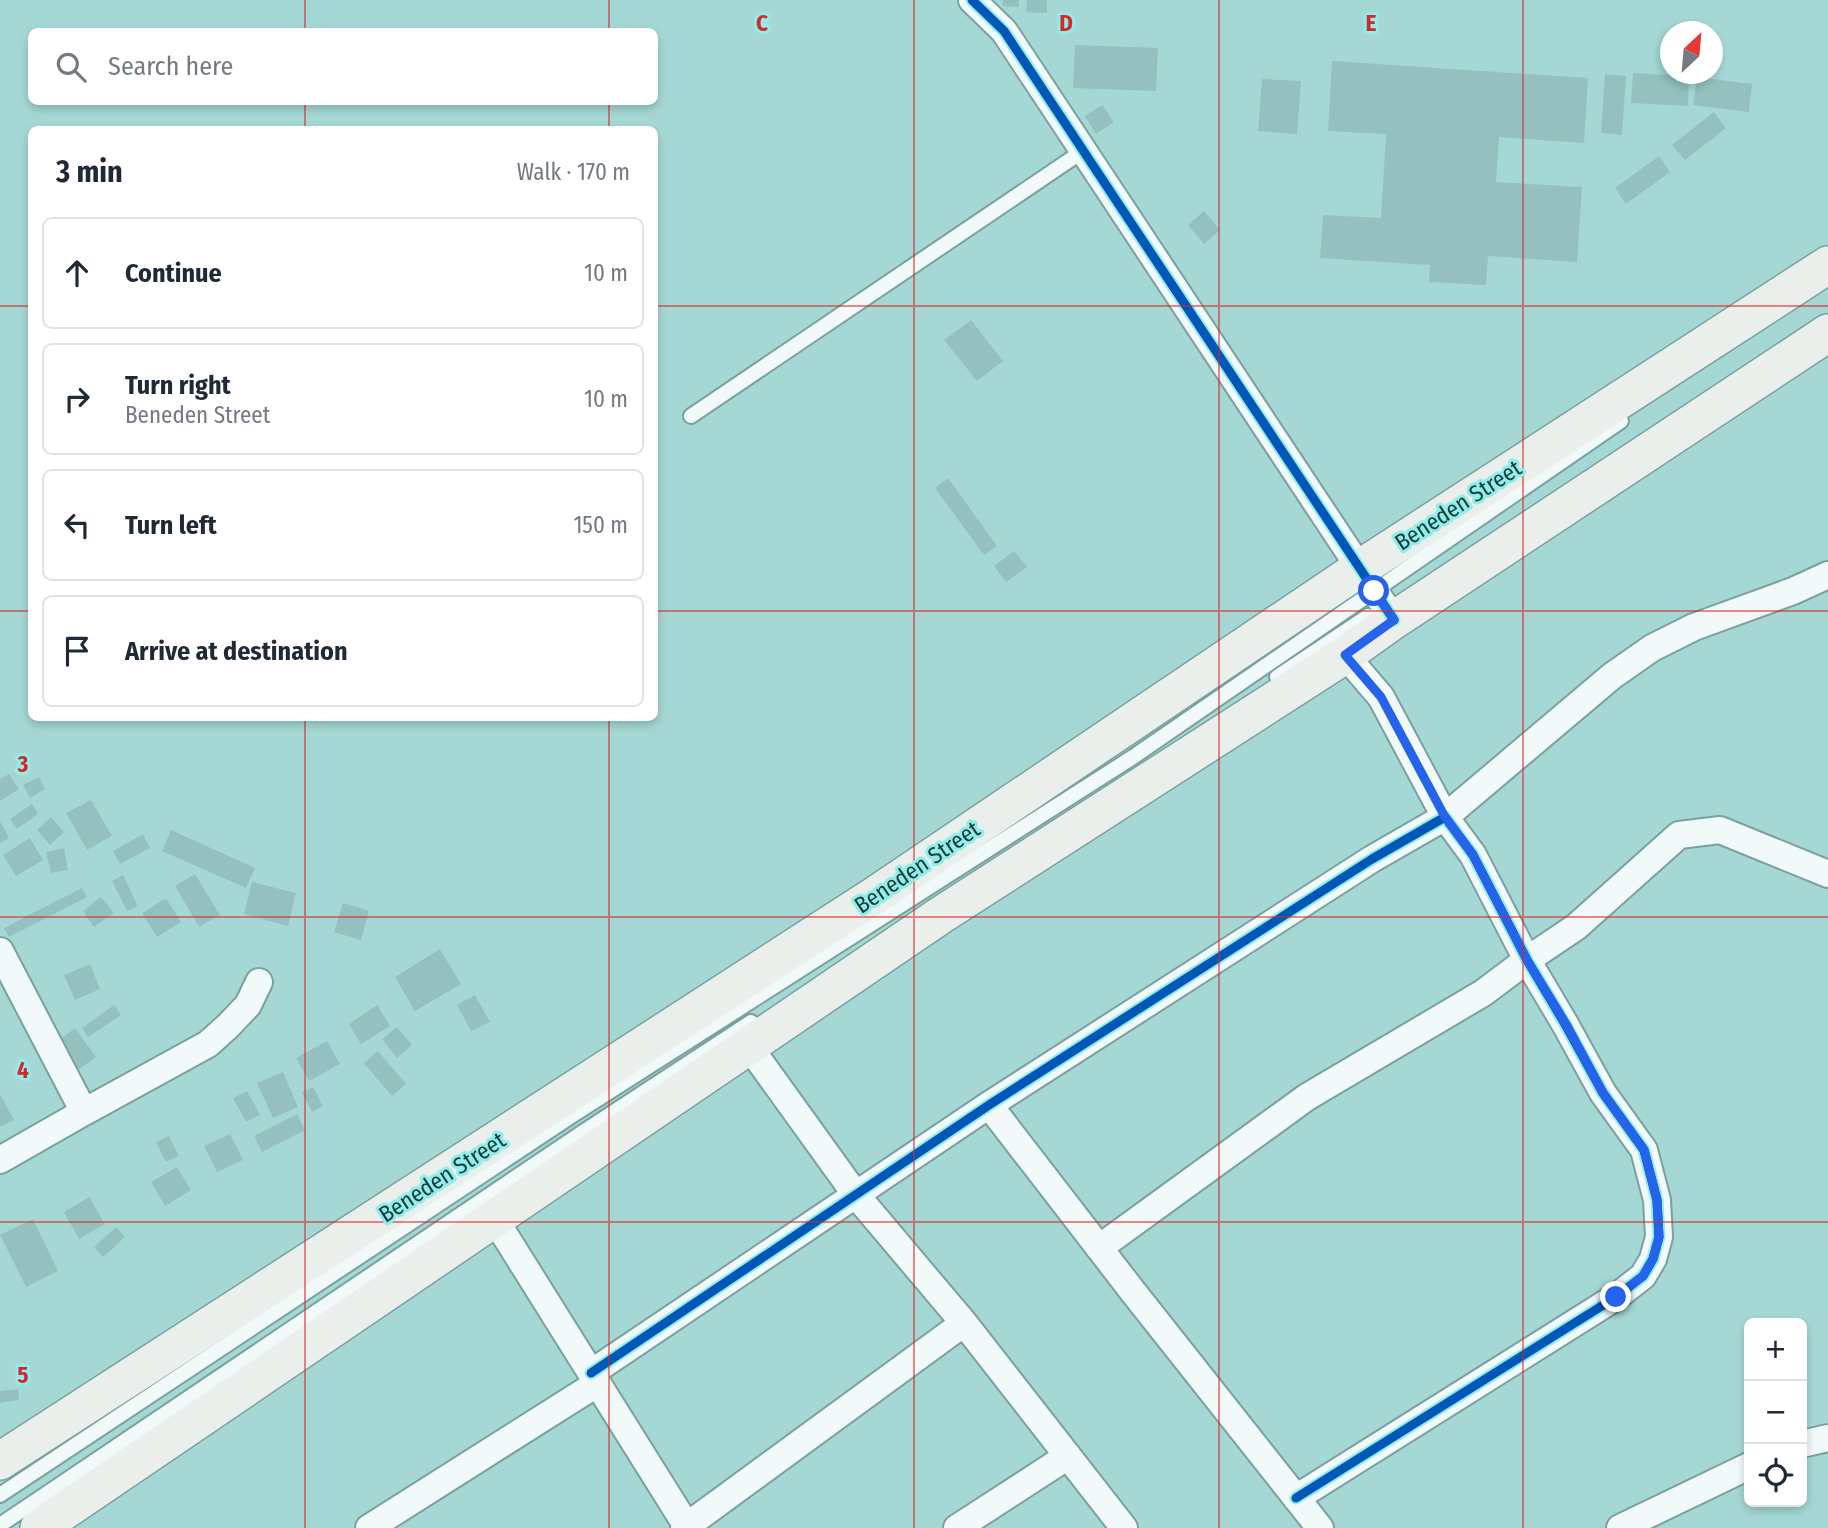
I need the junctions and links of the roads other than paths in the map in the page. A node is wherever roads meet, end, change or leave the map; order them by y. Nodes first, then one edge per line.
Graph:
1 (972, 0) edge
2 (1083, 151) junction
3 (1828, 265) edge
4 (1828, 333) edge
5 (1635, 411) dead end
6 (691, 416) dead end
7 (1828, 575) edge
8 (1382, 597) junction
9 (1345, 655) junction
10 (1269, 682) dead end
11 (1177, 744) dead end
12 (1445, 817) junction
13 (1060, 820) dead end
14 (1828, 874) edge
15 (967, 881) dead end
16 (921, 912) dead end
17 (0, 951) edge
18 (1527, 960) junction
19 (259, 982) dead end
20 (753, 1032) junction
21 (989, 1105) junction
22 (84, 1112) junction
23 (0, 1160) edge
24 (856, 1195) junction
25 (494, 1218) junction
26 (1099, 1248) junction
27 (964, 1323) junction
28 (595, 1378) junction
29 (1828, 1438) edge
30 (1807, 1443) edge
31 (1068, 1455) junction
32 (0, 1461) edge
33 (1744, 1468) edge
34 (0, 1494) edge
35 (1296, 1498) junction
36 (0, 1525) edge
37 (686, 1527) edge
38 (39, 1528) edge
39 (369, 1528) edge
40 (957, 1528) edge
41 (1124, 1528) edge
42 (1321, 1528) edge
43 (1620, 1528) edge

1 - 2 street
2 - 6 lane
2 - 8 street
3 - 8 main road, Beneden Street
4 - 8 main road, Beneden Street
5 - 8 lane
7 - 12 street
8 - 9 main road, Beneden Street
8 - 10 lane
8 - 32 main road, Beneden Street
8 - 34 lane
9 - 12 street
9 - 20 main road, Beneden Street
11 - 13 lane
12 - 18 street
12 - 21 street
14 - 18 street
15 - 16 lane
17 - 22 street
18 - 26 street
18 - 35 street
19 - 22 street
20 - 24 street
20 - 25 main road, Beneden Street
20 - 36 lane
21 - 24 street
21 - 26 street
22 - 23 street
24 - 27 street
24 - 28 street
25 - 28 street
25 - 38 main road, Beneden Street
26 - 35 street
27 - 31 street
27 - 37 street
28 - 37 street
28 - 39 street
29 - 30 street
31 - 40 street
31 - 41 street
33 - 43 street
35 - 42 street

